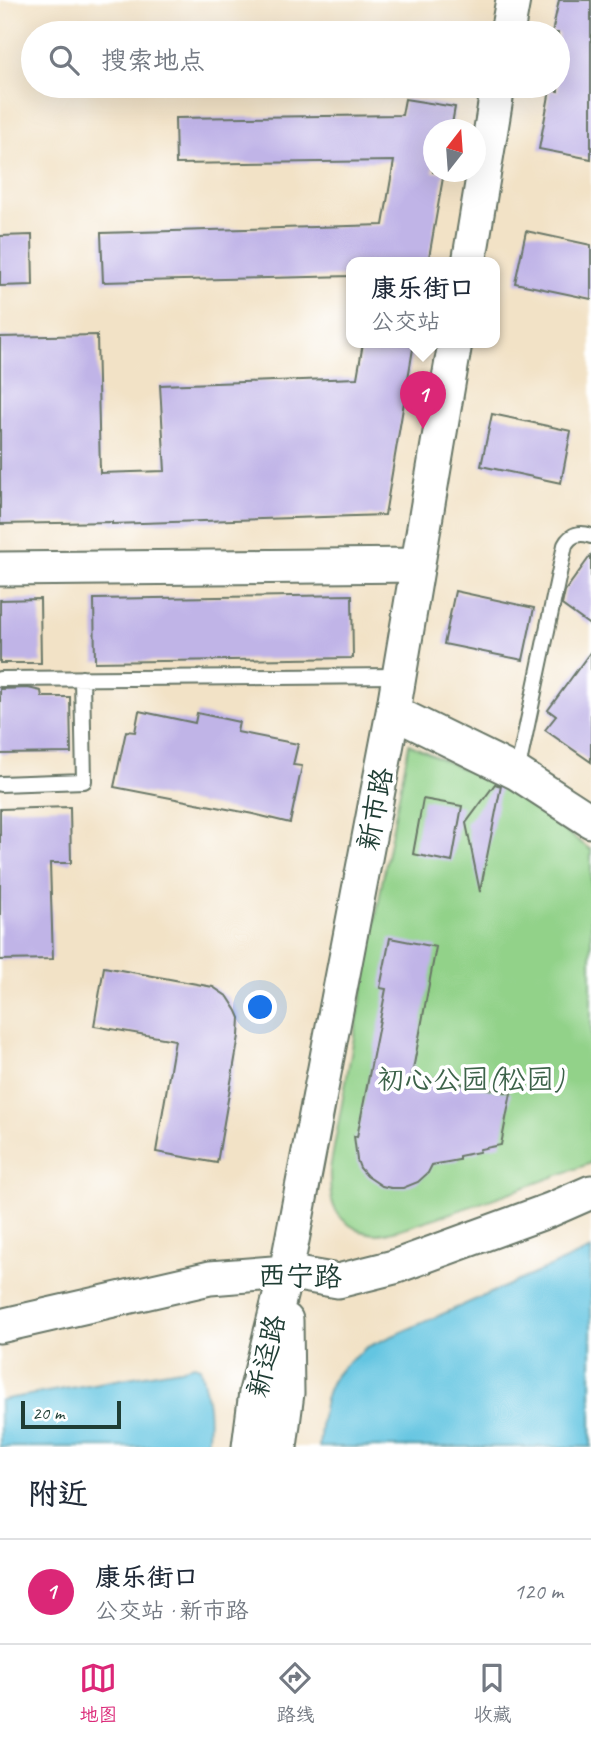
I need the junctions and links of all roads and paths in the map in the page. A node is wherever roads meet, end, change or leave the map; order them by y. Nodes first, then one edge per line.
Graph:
1 (513, 0) edge
2 (509, 21) edge
3 (496, 98) edge
4 (469, 257) edge
5 (454, 348) edge
6 (591, 536) edge
7 (418, 565) junction
8 (0, 569) edge
9 (399, 676) junction
10 (82, 678) junction
11 (0, 679) edge
12 (393, 712) junction
13 (517, 772) junction
14 (0, 784) edge
15 (591, 821) edge
16 (591, 1192) edge
17 (286, 1272) junction
18 (0, 1326) edge
19 (249, 1447) edge
20 (280, 1447) edge

1 - 2 street
3 - 4 street
5 - 7 street, 新市路
6 - 13 lane
7 - 8 street
7 - 9 street, 新市路
9 - 10 lane
9 - 12 street, 新市路
10 - 11 lane
10 - 14 lane
12 - 13 street
12 - 17 street, 新市路
13 - 15 street
16 - 17 street, 西宁路
17 - 18 street, 西宁路
17 - 19 street, 新迳路
17 - 20 street, 新迳路

